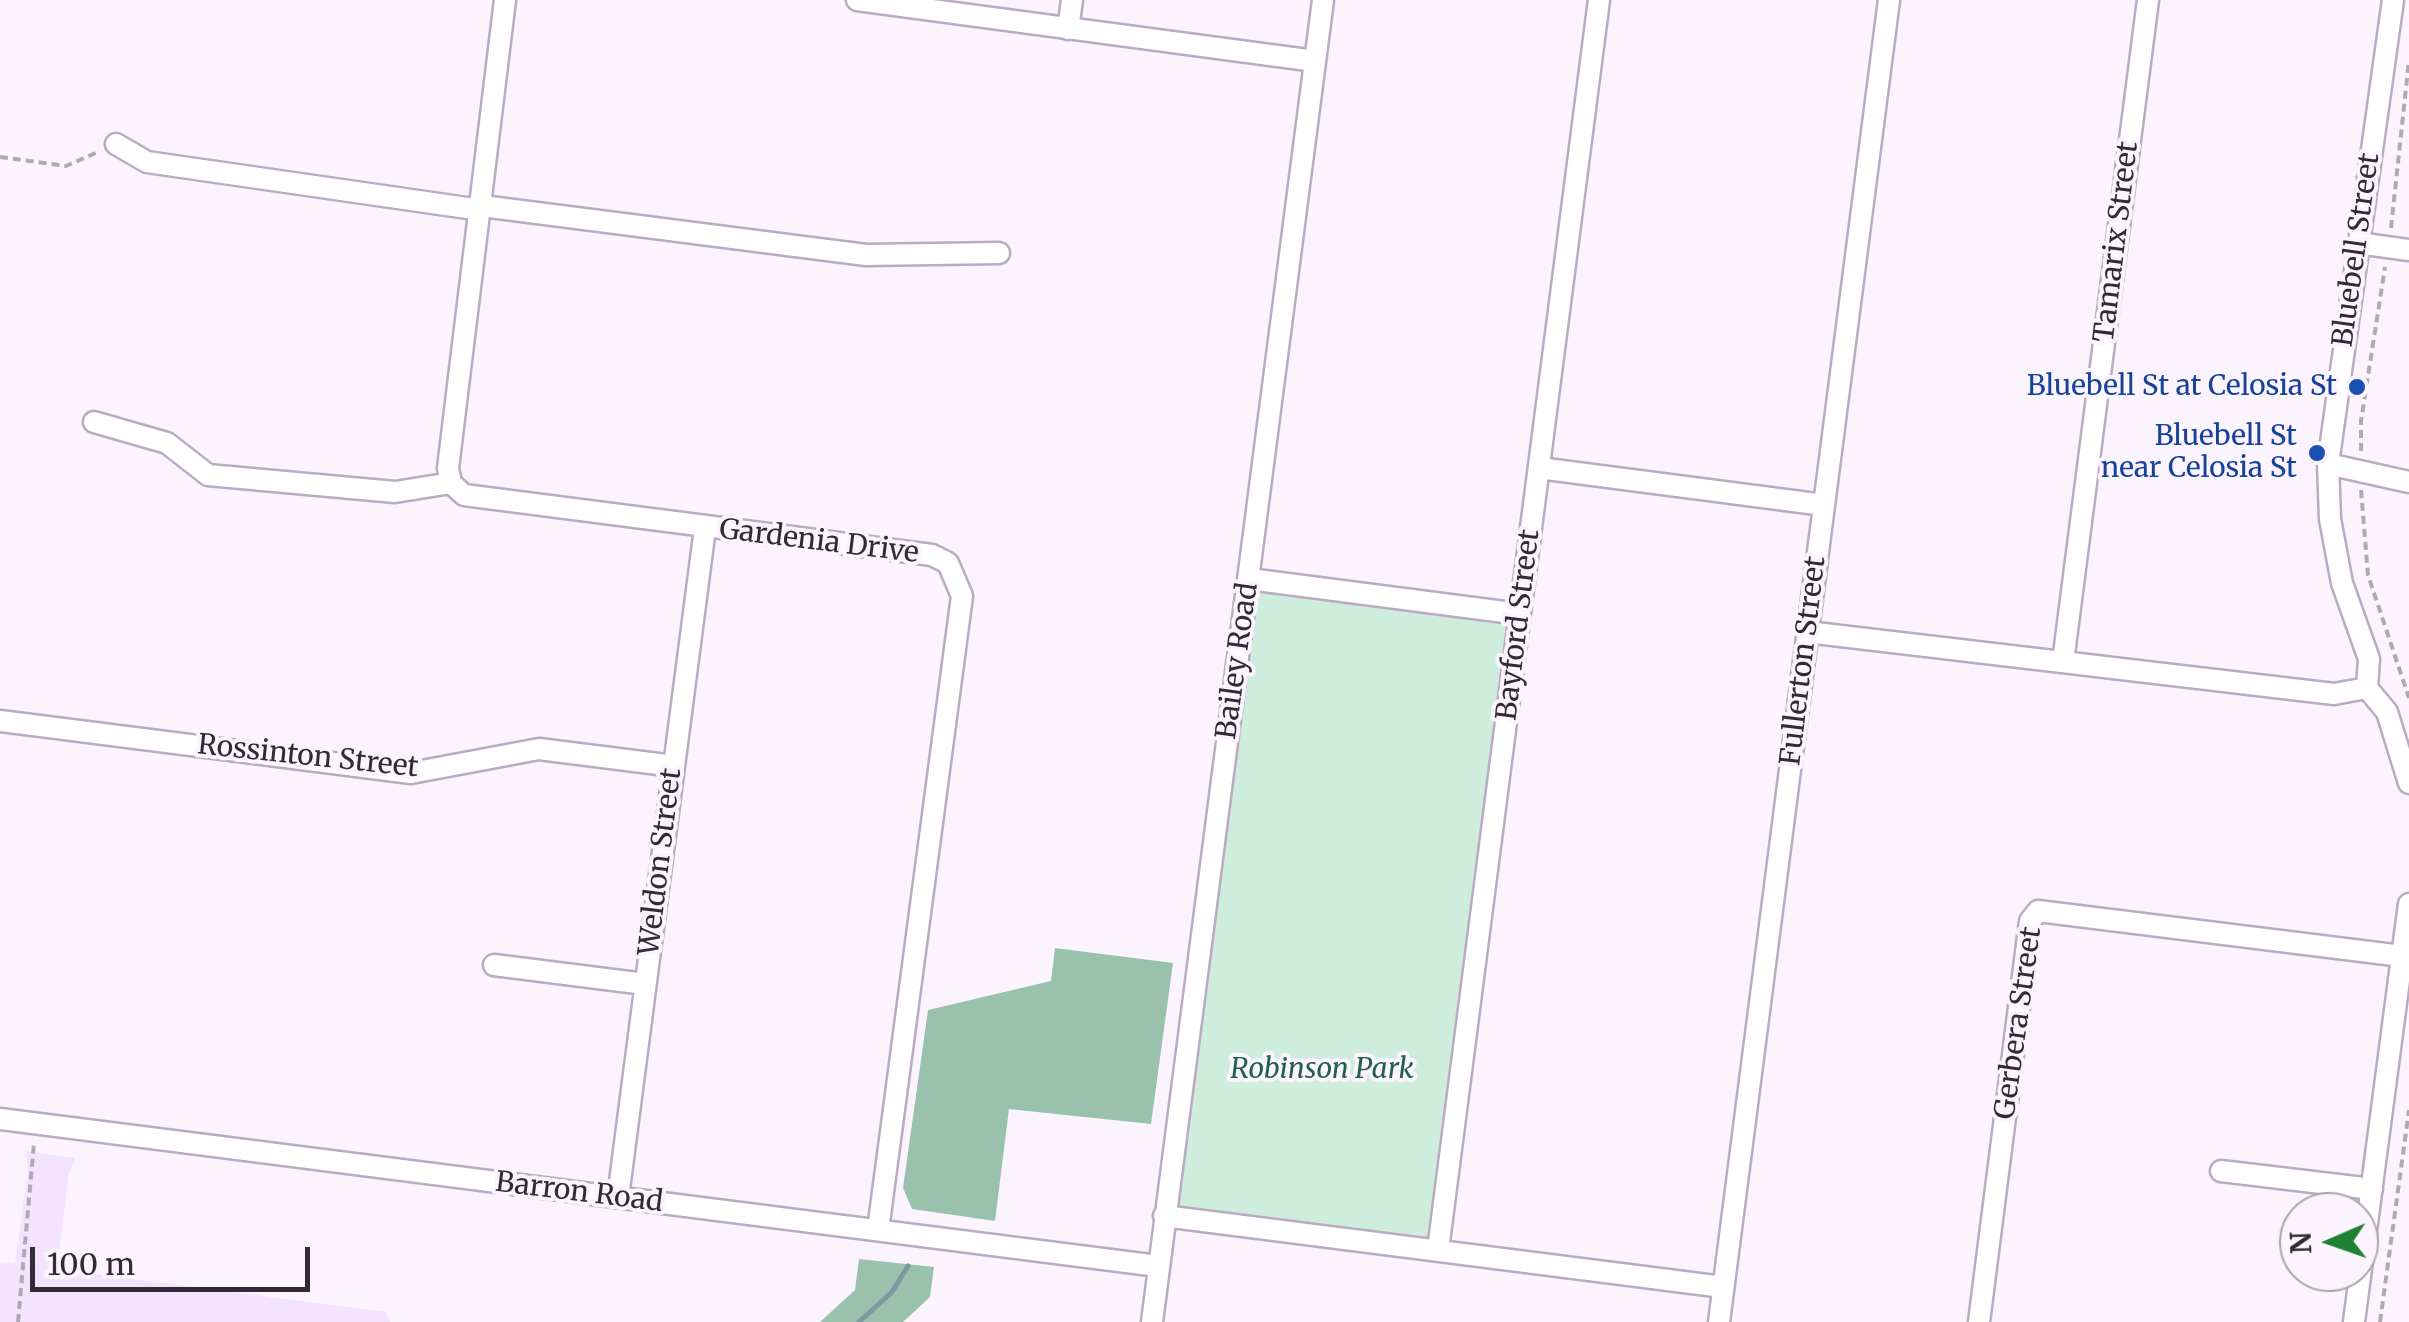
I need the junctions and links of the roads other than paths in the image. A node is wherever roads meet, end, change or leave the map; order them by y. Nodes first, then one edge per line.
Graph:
1 (505, 0) edge
2 (856, 0) edge
3 (1072, 0) edge
4 (1323, 0) edge
5 (1599, 0) edge
6 (1889, 0) edge
7 (2148, 0) edge
8 (2392, 0) edge
9 (1068, 29) junction
10 (1315, 61) junction
11 (116, 144) road end
12 (480, 208) junction
13 (2358, 243) junction
14 (2398, 248) edge
15 (999, 253) dead end
16 (94, 422) dead end
17 (2328, 464) junction
18 (1539, 468) junction
19 (2409, 482) edge
20 (451, 483) junction
21 (1824, 505) junction
22 (705, 528) junction
23 (1249, 578) junction
24 (1520, 614) junction
25 (1807, 632) junction
26 (2063, 662) junction
27 (2367, 688) junction
28 (0, 721) edge
29 (674, 766) junction
30 (2409, 783) edge
31 (2409, 904) edge
32 (2402, 956) junction
33 (494, 965) dead end
34 (645, 984) junction
35 (0, 1120) edge
36 (2221, 1171) dead end
37 (2372, 1188) junction
38 (618, 1197) junction
39 (1164, 1216) junction
40 (878, 1230) junction
41 (1438, 1250) junction
42 (1158, 1266) junction
43 (1723, 1287) junction
44 (1152, 1322) edge
45 (1719, 1322) edge
46 (1978, 1322) edge
47 (2354, 1322) edge

1 - 12 street
2 - 9 street
3 - 9 street
4 - 10 street, Bailey Road
5 - 18 street, Bayford Street
6 - 21 street, Fullerton Street
7 - 26 street, Tamarix Street
8 - 13 street, Bluebell Street
9 - 10 street
10 - 23 street, Bailey Road
11 - 12 street
12 - 15 street
12 - 20 street
13 - 14 street
13 - 17 street, Bluebell Street
16 - 20 street, Gardenia Drive
17 - 19 street
17 - 27 street, Bluebell Street
18 - 21 street
18 - 24 street, Bayford Street
20 - 22 street, Gardenia Drive
21 - 25 street, Fullerton Street
22 - 29 street, Weldon Street
22 - 40 street, Gardenia Drive
23 - 24 street
23 - 39 street, Bailey Road
24 - 41 street, Bayford Street
25 - 26 street
25 - 43 street, Fullerton Street
26 - 27 street
27 - 30 street, Bluebell Street
28 - 29 street, Rossinton Street
29 - 34 street, Weldon Street
31 - 32 street
32 - 37 street
32 - 46 street, Gerbera Street
33 - 34 street
34 - 38 street, Weldon Street
35 - 38 street, Barron Road
36 - 37 street
37 - 47 street
38 - 40 street, Barron Road
39 - 41 street
39 - 42 street, Bailey Road
40 - 42 street, Barron Road
41 - 43 street
42 - 44 street, Bailey Road
43 - 45 street, Fullerton Street

